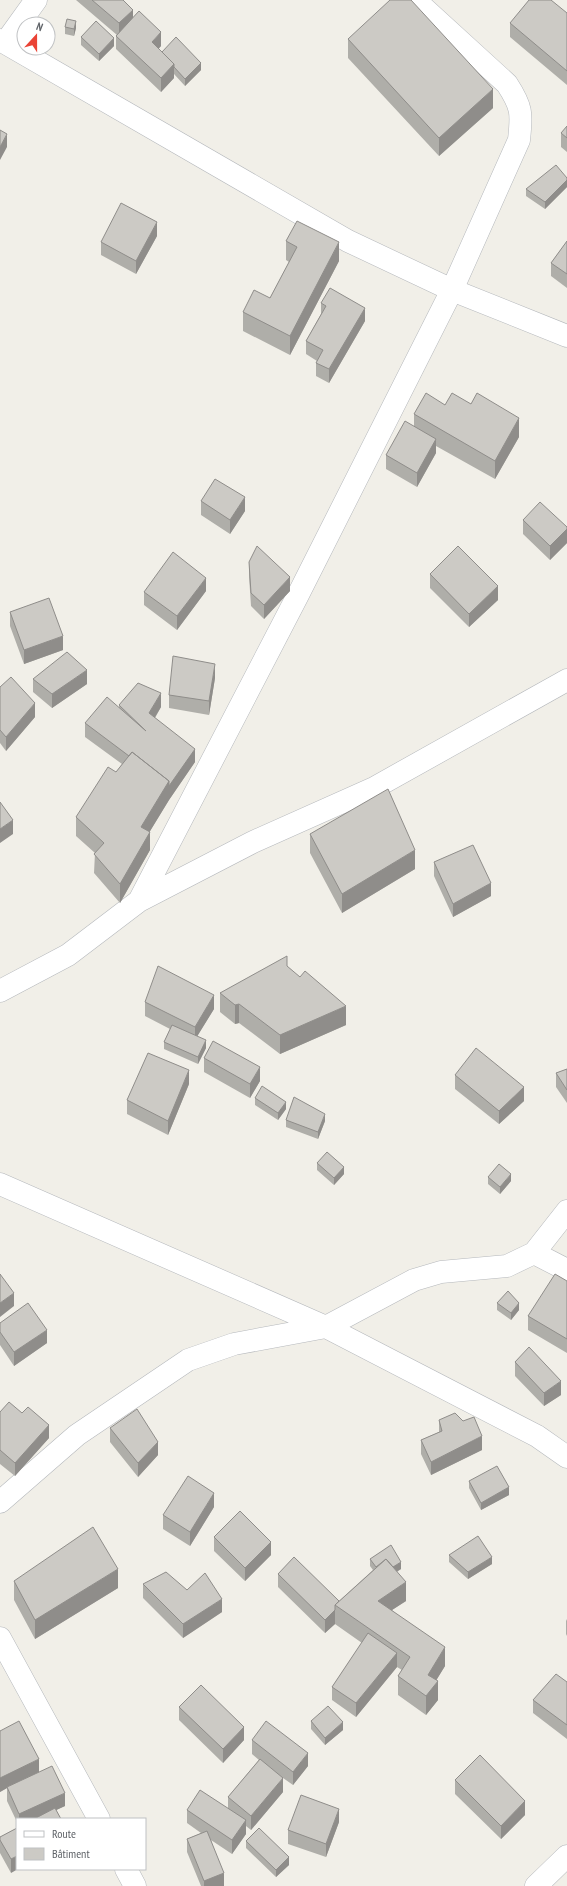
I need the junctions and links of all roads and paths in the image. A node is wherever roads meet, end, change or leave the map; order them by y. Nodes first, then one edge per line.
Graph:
1 (36, 0) edge
2 (415, 0) edge
3 (3, 41) edge
4 (452, 290) junction
5 (567, 336) edge
6 (567, 680) edge
7 (139, 901) junction
8 (0, 991) edge
9 (0, 1184) edge
10 (567, 1211) edge
11 (534, 1253) junction
12 (567, 1270) edge
13 (326, 1328) junction
14 (567, 1457) edge
15 (0, 1502) edge
16 (0, 1638) edge
17 (98, 1818) edge
18 (567, 1856) edge
19 (127, 1870) edge
20 (136, 1886) edge
21 (536, 1886) edge

1 - 3 street
2 - 4 street
3 - 4 street
4 - 5 street
4 - 7 street
6 - 7 street
7 - 8 street
9 - 13 street
10 - 11 street
11 - 12 street
11 - 13 street
13 - 14 street
13 - 15 street
16 - 17 street
18 - 21 street
19 - 20 street

